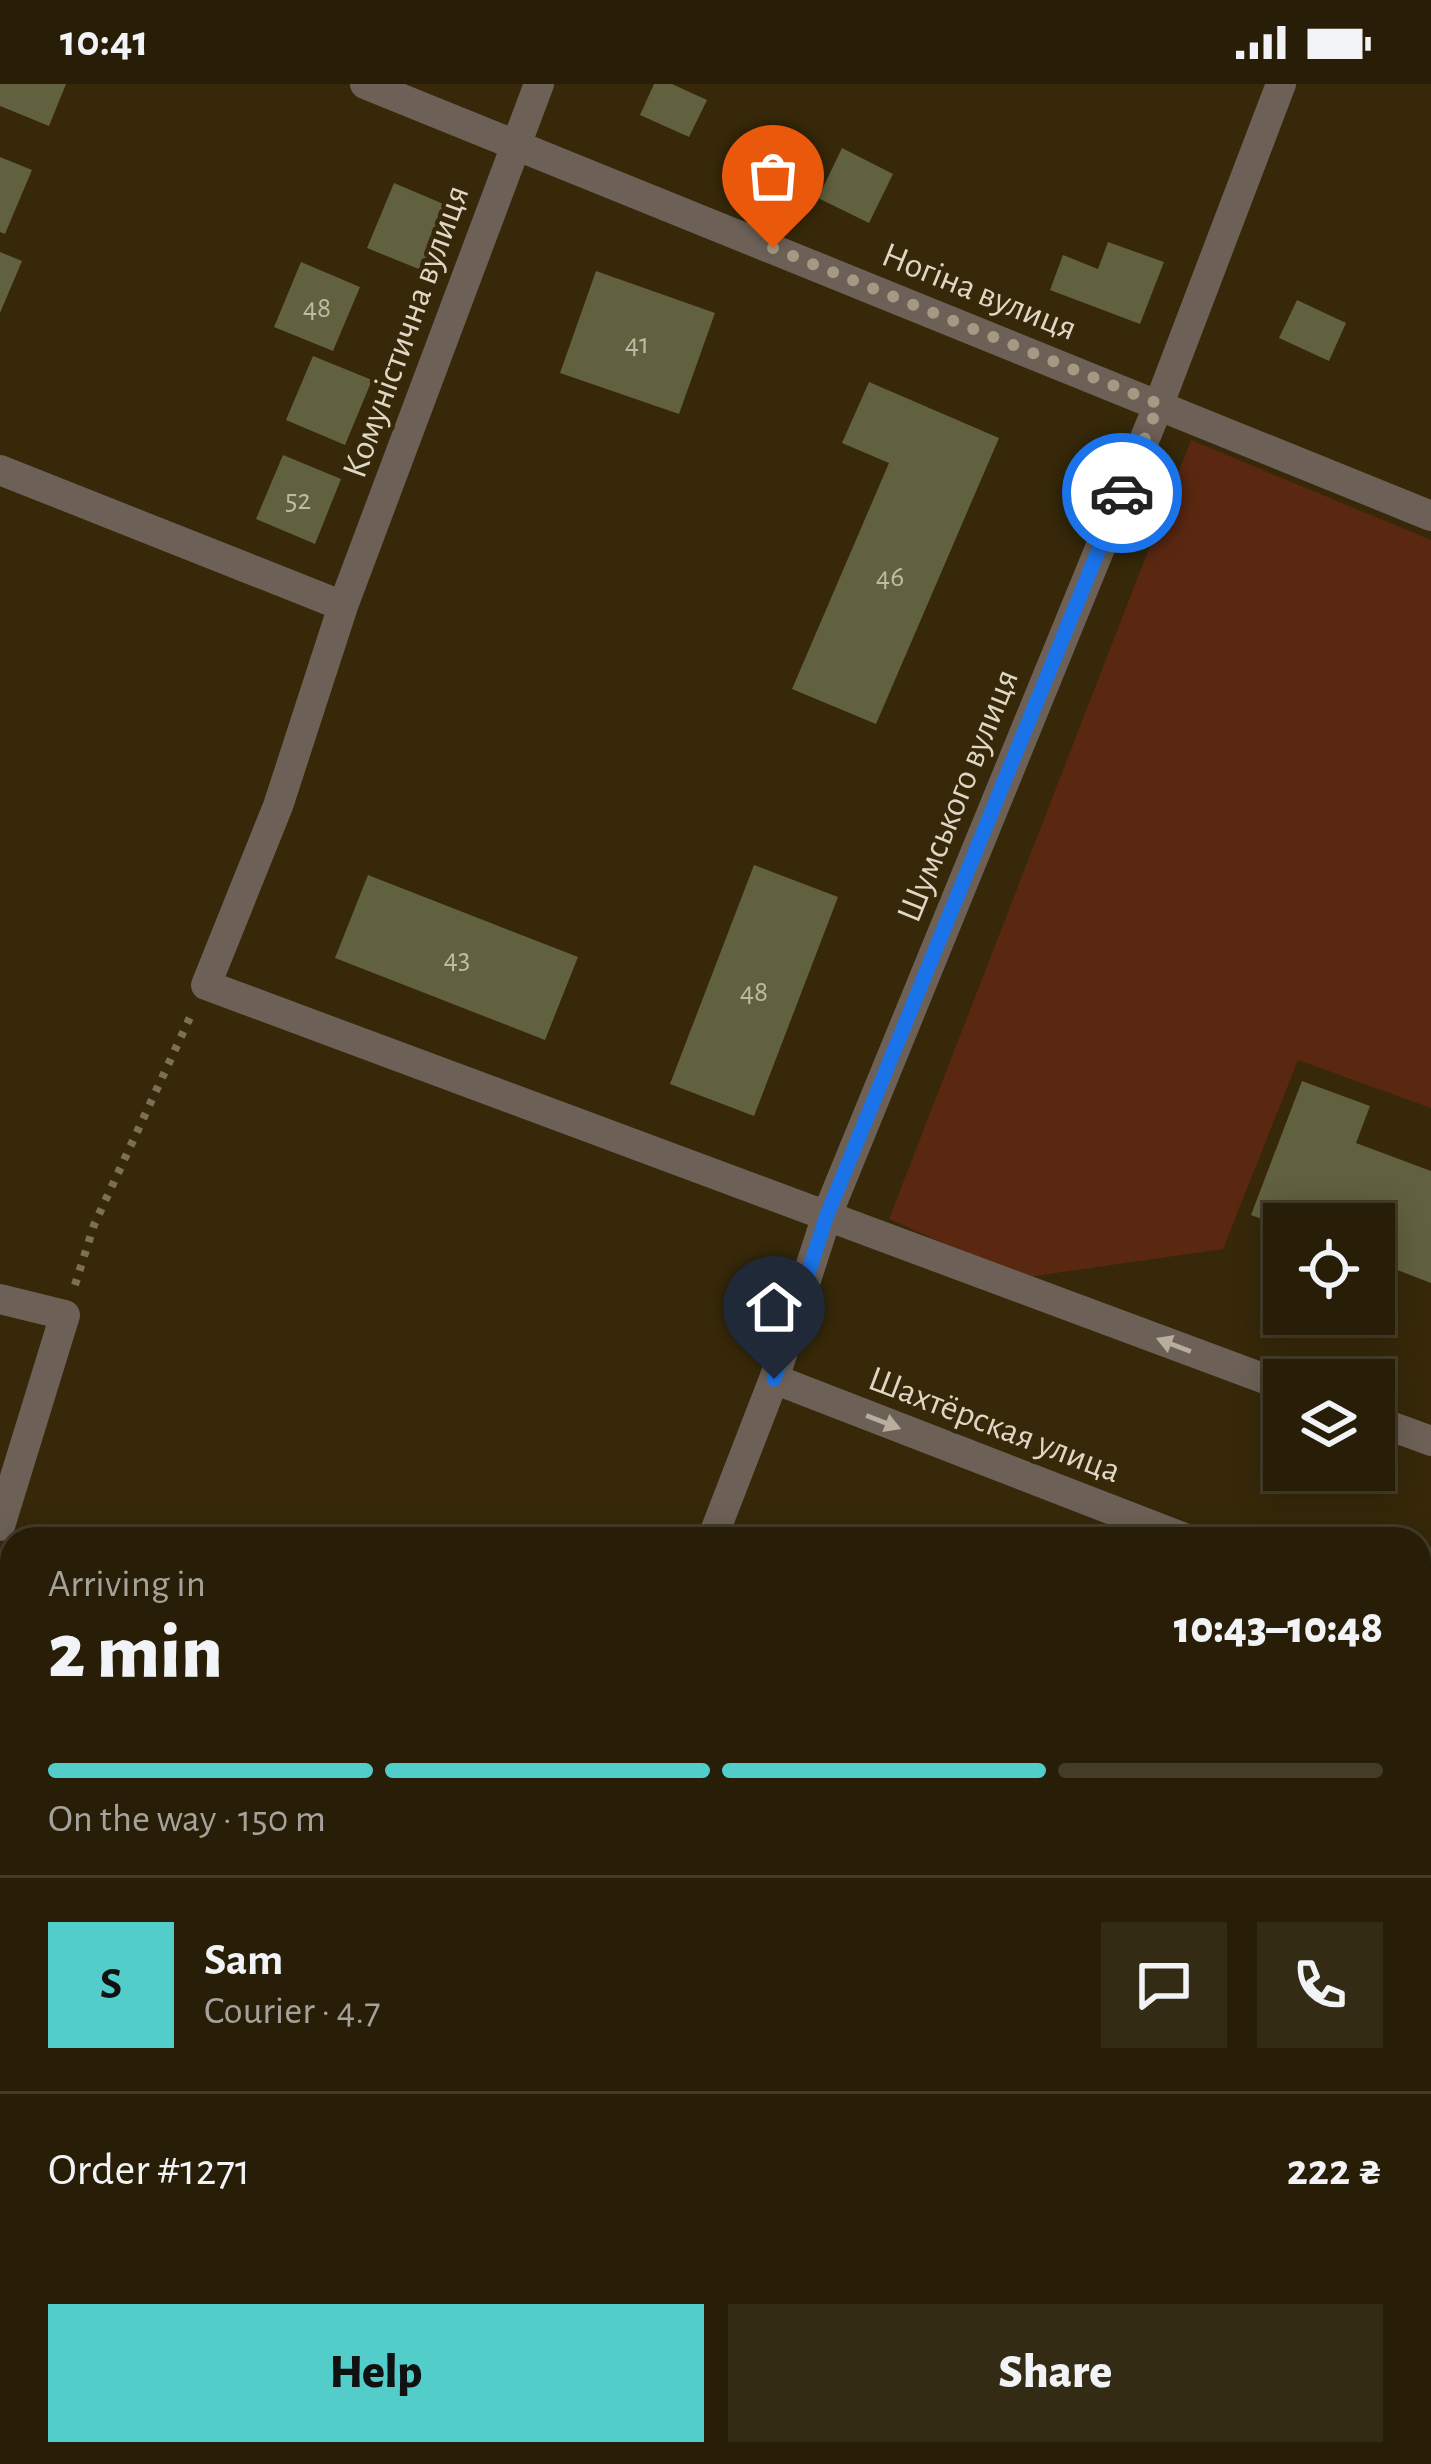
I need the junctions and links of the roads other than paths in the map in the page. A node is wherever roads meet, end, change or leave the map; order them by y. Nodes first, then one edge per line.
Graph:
1 (365, 84) edge
2 (539, 84) edge
3 (1282, 84) edge
4 (516, 145) junction
5 (1159, 404) junction
6 (0, 470) edge
7 (1431, 516) edge
8 (344, 606) junction
9 (827, 1215) junction
10 (0, 1299) edge
11 (1263, 1378) edge
12 (774, 1379) junction
13 (1395, 1428) edge
14 (1431, 1441) edge
15 (0, 1526) edge
16 (717, 1527) edge
17 (1156, 1527) edge

1 - 4 street, Ногіна вулиця
2 - 4 street, Комуністична вулиця
3 - 5 street, Шумського вулиця
4 - 5 street, Ногіна вулиця
4 - 8 street, Комуністична вулиця
5 - 7 street, Ногіна вулиця
5 - 9 street, Шумського вулиця
6 - 8 street
8 - 9 street, Комуністична вулиця
11 -> 9 street
9 - 12 street, Шумського вулиця
10 - 15 street
12 - 16 street, Шумського вулиця
12 -> 17 street, Шахтёрская улица
13 - 14 street

